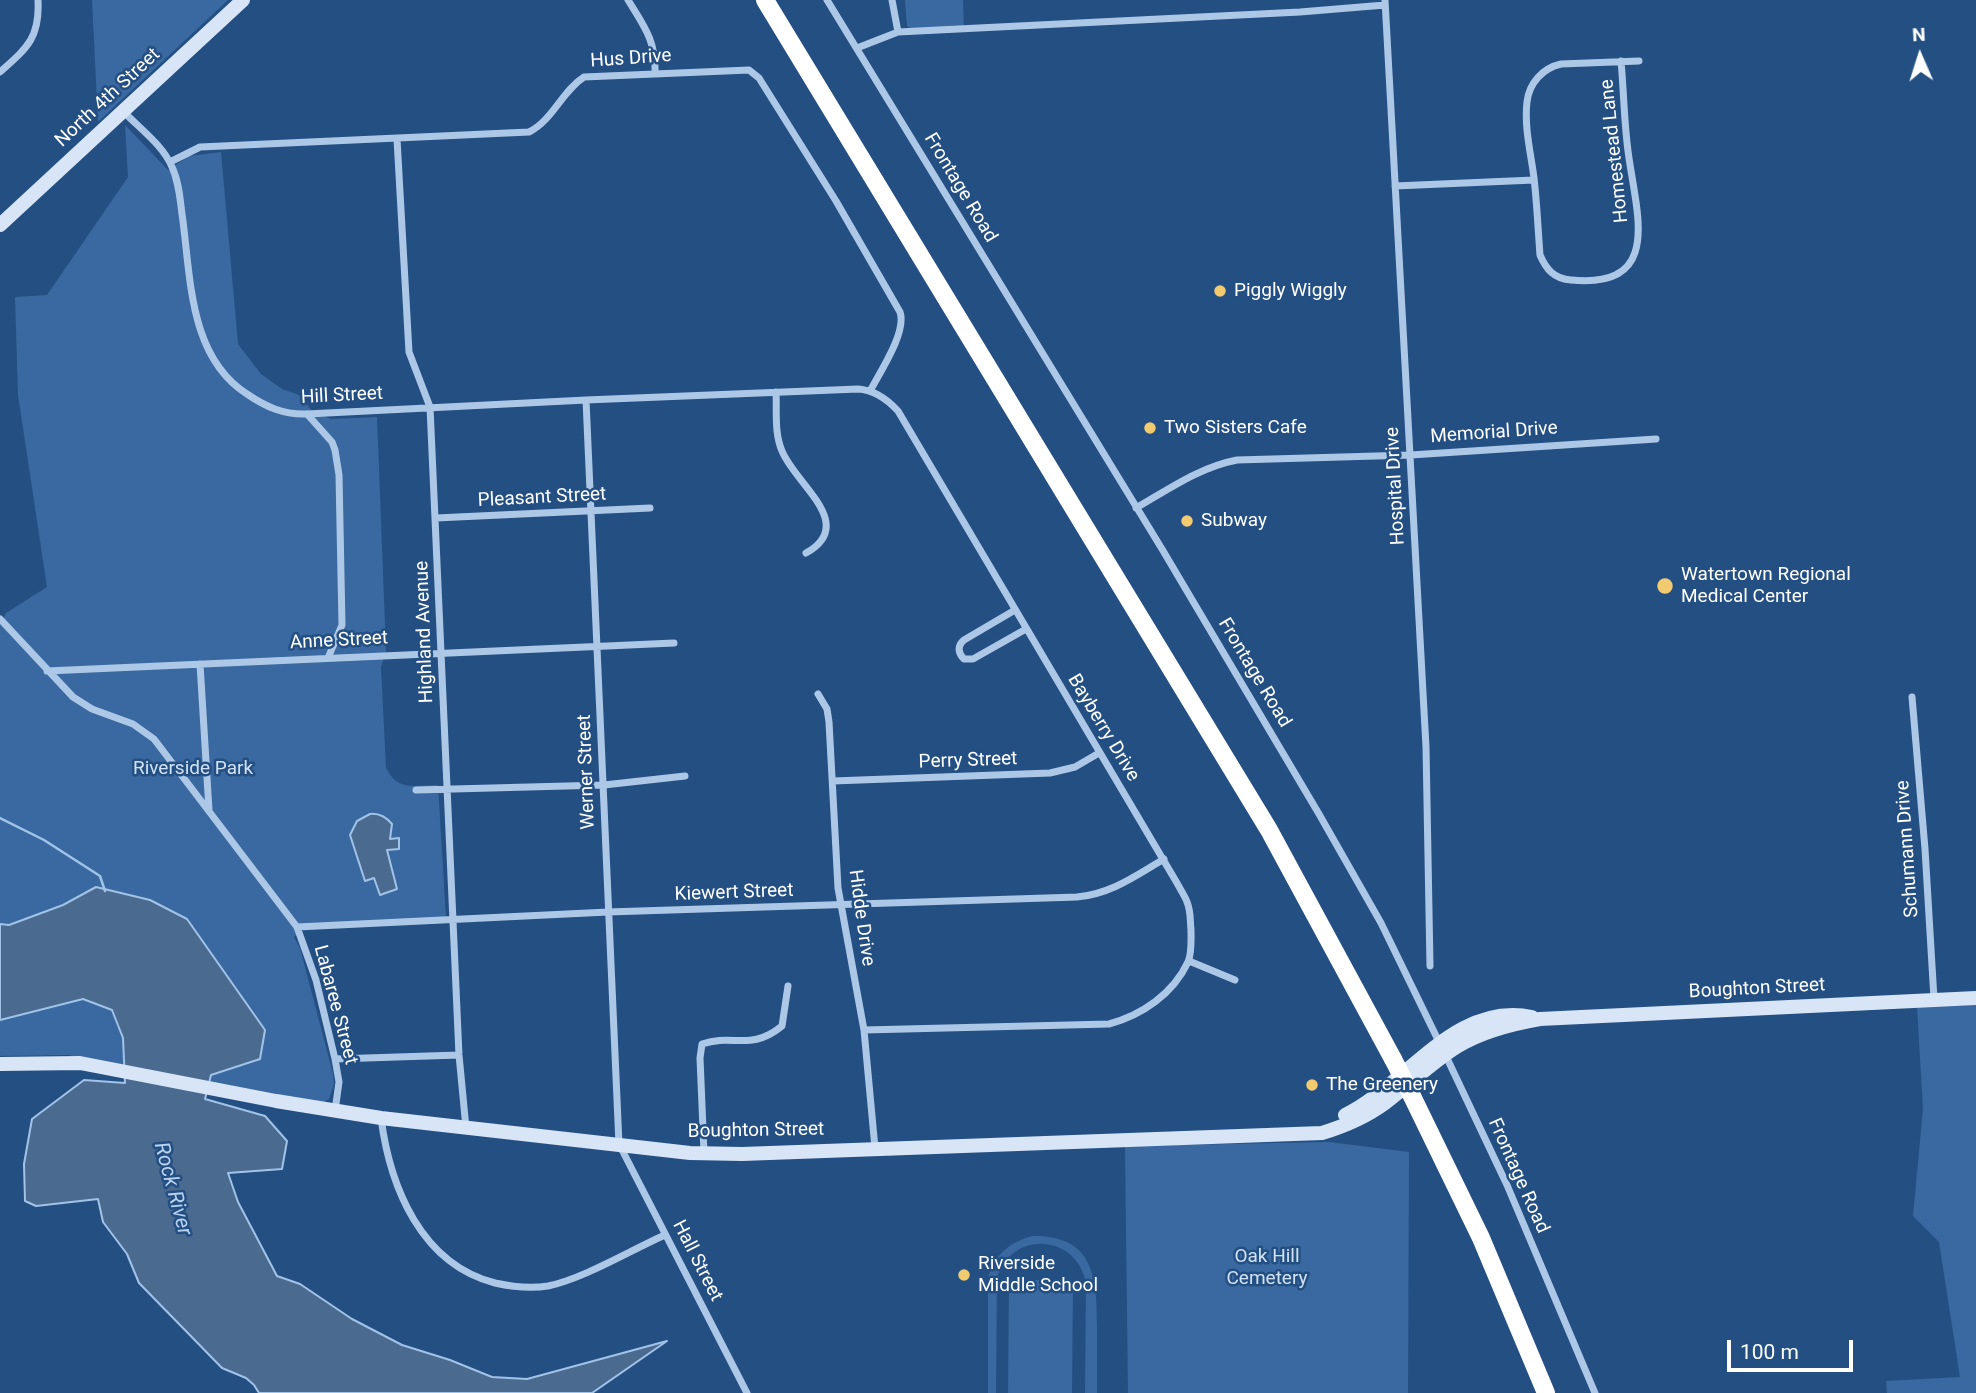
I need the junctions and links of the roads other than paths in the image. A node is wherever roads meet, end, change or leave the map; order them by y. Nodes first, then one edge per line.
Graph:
1 (38, 0) edge
2 (243, 0) edge
3 (628, 0) edge
4 (765, 0) edge
5 (827, 0) edge
6 (892, 0) edge
7 (1385, 2) edge
8 (898, 32) junction
9 (857, 48) junction
10 (1621, 61) junction
11 (1639, 61) dead end
12 (0, 72) edge
13 (655, 73) junction
14 (123, 111) junction
15 (397, 139) junction
16 (170, 162) junction
17 (1534, 180) junction
18 (1395, 186) junction
19 (0, 225) edge
20 (870, 391) junction
21 (776, 392) junction
22 (586, 400) junction
23 (430, 407) junction
24 (307, 414) junction
25 (1656, 439) dead end
26 (1410, 455) junction
27 (650, 508) dead end
28 (1136, 508) junction
29 (592, 512) junction
30 (436, 518) junction
31 (806, 553) dead end
32 (1015, 610) junction
33 (0, 619) edge
34 (1026, 629) junction
35 (674, 643) dead end
36 (598, 646) junction
37 (441, 652) junction
38 (328, 657) junction
39 (200, 664) junction
40 (47, 671) junction
41 (818, 694) dead end
42 (1912, 697) dead end
43 (1099, 753) junction
44 (685, 776) dead end
45 (833, 781) junction
46 (604, 785) junction
47 (416, 790) dead end
48 (448, 790) junction
49 (205, 798) junction
50 (1164, 859) junction
51 (840, 905) junction
52 (608, 912) junction
53 (453, 921) junction
54 (297, 927) junction
55 (1189, 961) junction
56 (1430, 966) dead end
57 (1235, 980) dead end
58 (788, 986) dead end
59 (1976, 998) edge
60 (1934, 999) junction
61 (864, 1031) junction
62 (1442, 1049) junction
63 (459, 1055) junction
64 (335, 1059) junction
65 (0, 1064) edge
66 (335, 1111) junction
67 (381, 1118) junction
68 (466, 1128) junction
69 (619, 1144) junction
70 (875, 1148) junction
71 (704, 1154) junction
72 (665, 1235) junction
73 (747, 1393) edge
74 (1546, 1393) edge
75 (1595, 1393) edge

1 - 12 street
2 - 14 street, North 4th Street
3 - 13 street
4 - 74 highway, bridge
5 - 9 street, Frontage Road
6 - 8 street
7 - 8 street
7 - 18 street, Hospital Drive
8 - 9 street
9 - 28 street, Frontage Road
10 - 11 street
10 - 17 street
10 - 17 street, Homestead Lane
13 - 15 street, Hus Drive
13 - 20 street, Hus Drive
14 - 16 street, Hill Street
14 - 19 street, North 4th Street
15 - 16 street, Hus Drive
15 - 23 street, Highland Avenue
16 - 24 street, Hill Street
17 - 18 street
18 - 26 street, Hospital Drive
20 - 21 street
20 - 32 street, Bayberry Drive
21 - 22 street, Hill Street
21 - 31 street
22 - 23 street, Hill Street
22 - 29 street, Werner Street
23 - 24 street, Hill Street
23 - 30 street, Highland Avenue
24 - 38 street
25 - 26 street, Memorial Drive
26 - 28 street, Memorial Drive
26 - 56 street, Hospital Drive
27 - 29 street, Pleasant Street
28 - 62 street, Frontage Road
29 - 30 street, Pleasant Street
29 - 36 street, Werner Street
30 - 37 street, Highland Avenue
32 - 34 street, Bayberry Drive
32 - 34 street
33 - 40 street
34 - 43 street, Bayberry Drive
35 - 36 street, Anne Street
36 - 37 street, Anne Street
36 - 46 street, Werner Street
37 - 38 street, Anne Street
37 - 48 street, Highland Avenue
38 - 39 street, Anne Street
39 - 40 street, Anne Street
39 - 49 street, Labaree Street
40 - 49 street
41 - 45 street, Hidde Drive
42 - 60 street, Schumann Drive
43 - 45 street, Perry Street
43 - 50 street, Bayberry Drive
44 - 46 street
45 - 51 street, Hidde Drive
46 - 48 street
46 - 52 street, Werner Street
47 - 48 street
48 - 53 street, Highland Avenue
49 - 54 street, Labaree Street
50 - 51 street, Kiewert Street
50 - 55 street, Bayberry Drive
51 - 52 street, Kiewert Street
51 - 61 street, Hidde Drive
52 - 53 street, Kiewert Street
52 - 69 street, Werner Street
53 - 54 street, Kiewert Street
53 - 63 street, Highland Avenue
54 - 64 street, Labaree Street
55 - 57 street
55 - 61 street
58 - 71 street
59 - 60 street, Boughton Street
60 - 62 street, Boughton Street
61 - 70 street, Hidde Drive
62 - 70 street, Boughton Street
62 - 75 street, Frontage Road
63 - 64 street
63 - 68 street, Highland Avenue
64 - 66 street, Labaree Street
65 - 66 street, Boughton Street
66 - 67 street, Boughton Street
67 - 68 street, Boughton Street
67 - 72 street
68 - 69 street, Boughton Street
69 - 71 street, Boughton Street
69 - 72 street, Hall Street
70 - 71 street, Boughton Street
72 - 73 street, Hall Street

